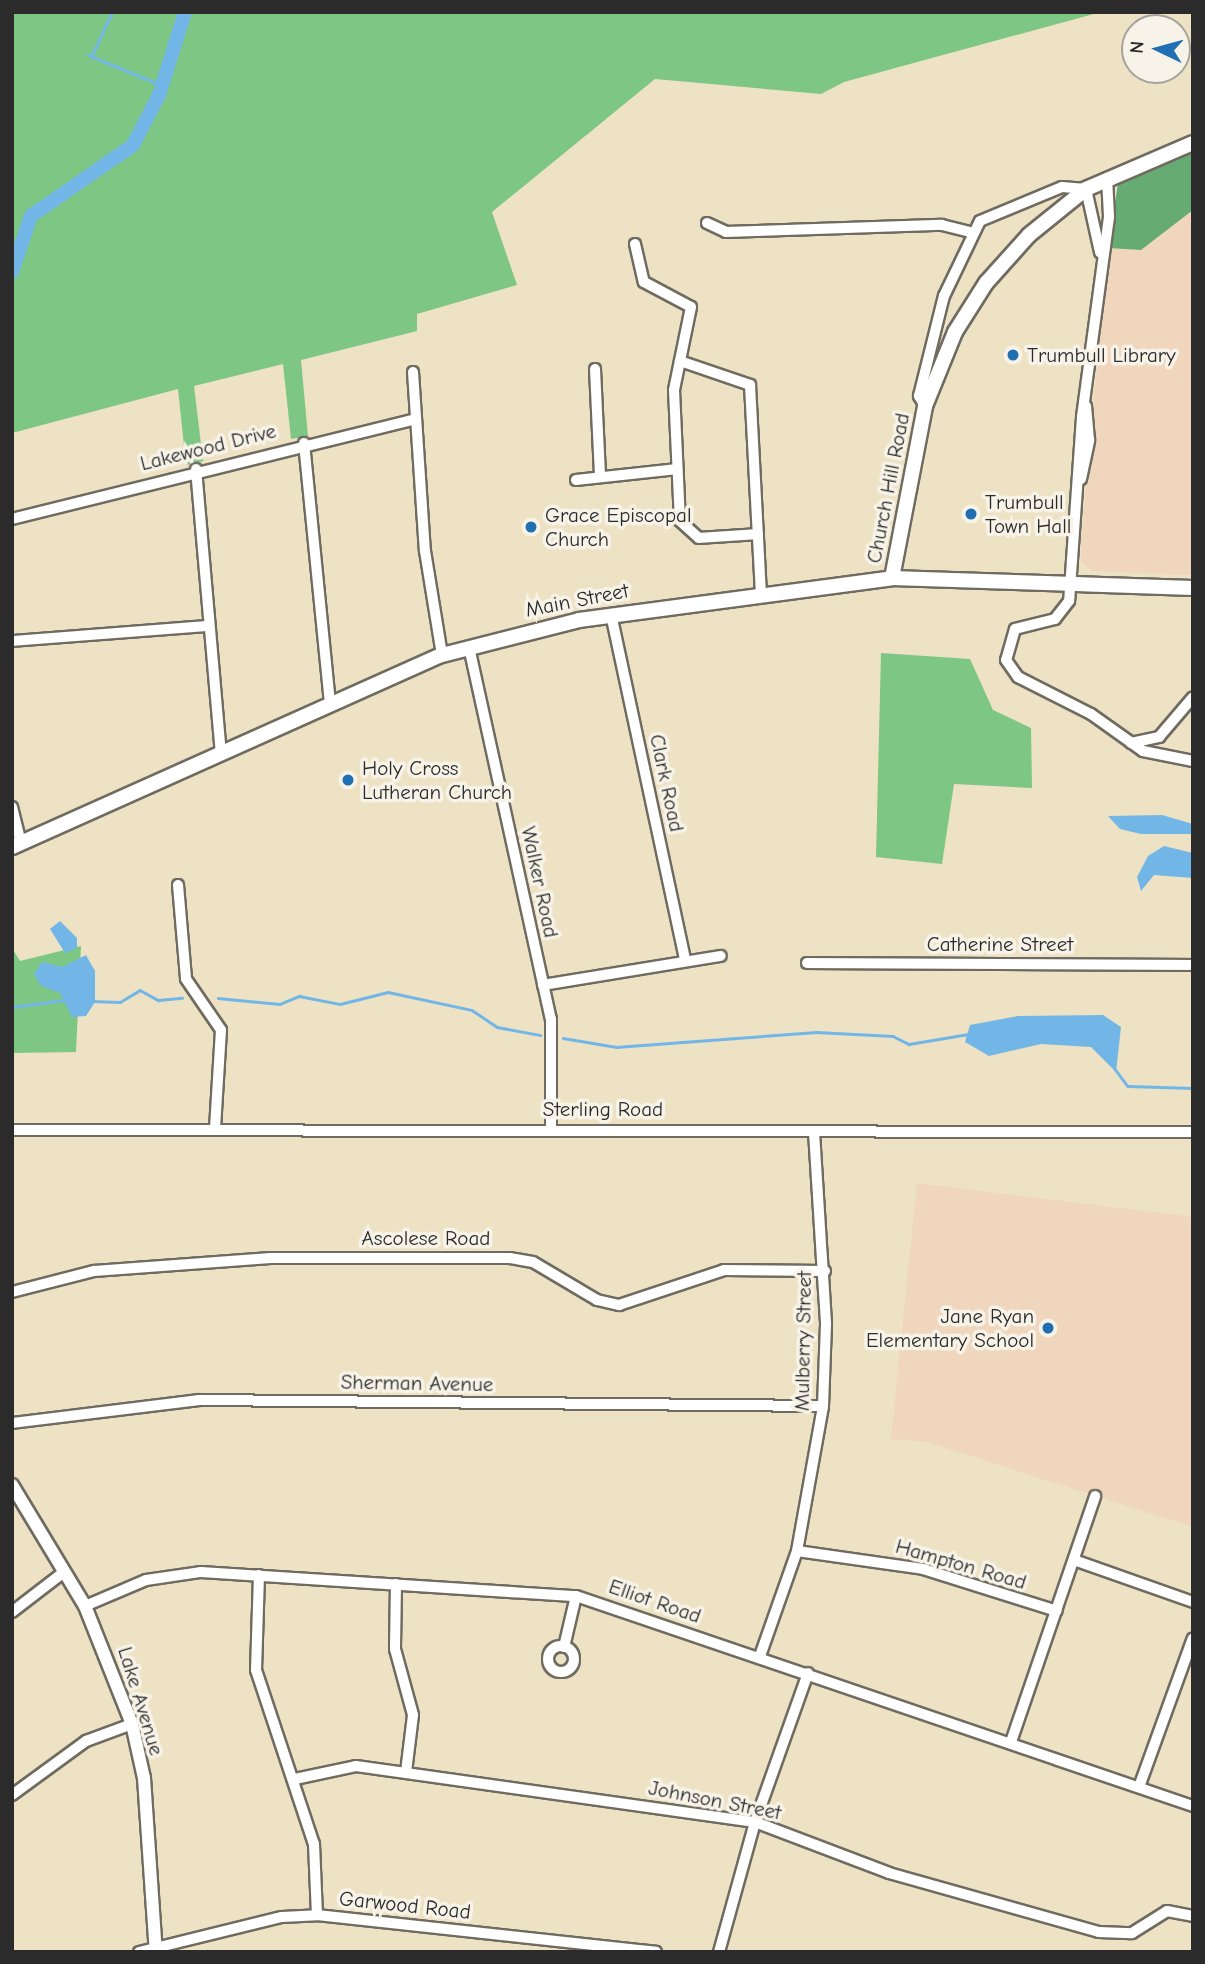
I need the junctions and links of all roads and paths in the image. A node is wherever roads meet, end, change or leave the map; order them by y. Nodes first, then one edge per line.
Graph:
1 (1193, 143) edge
2 (1107, 178) junction
3 (1086, 189) junction
4 (707, 223) dead end
5 (971, 232) junction
6 (635, 244) dead end
7 (1100, 253) junction
8 (680, 360) junction
9 (595, 369) dead end
10 (413, 372) dead end
11 (925, 406) junction
12 (415, 419) junction
13 (304, 443) junction
14 (196, 469) junction
15 (677, 469) junction
16 (600, 477) junction
17 (576, 480) dead end
18 (12, 519) edge
19 (758, 534) junction
20 (892, 578) junction
21 (1072, 585) junction
22 (1193, 588) edge
23 (761, 593) junction
24 (611, 614) junction
25 (208, 626) junction
26 (12, 641) edge
27 (469, 647) junction
28 (442, 655) junction
29 (1193, 697) edge
30 (330, 702) junction
31 (1131, 743) junction
32 (221, 753) junction
33 (1193, 761) edge
34 (12, 807) edge
35 (17, 845) edge
36 (178, 885) dead end
37 (721, 956) dead end
38 (685, 960) junction
39 (807, 963) dead end
40 (1193, 965) edge
41 (543, 985) junction
42 (215, 1128) junction
43 (551, 1128) junction
44 (12, 1130) edge
45 (814, 1130) junction
46 (1193, 1132) edge
47 (825, 1271) junction
48 (12, 1292) edge
49 (823, 1406) junction
50 (12, 1423) edge
51 (12, 1485) edge
52 (1095, 1496) dead end
53 (797, 1551) junction
54 (1074, 1560) junction
55 (64, 1572) junction
56 (259, 1575) junction
57 (396, 1584) junction
58 (576, 1596) junction
59 (1193, 1602) edge
60 (85, 1606) junction
61 (1057, 1611) junction
62 (12, 1612) edge
63 (1193, 1638) edge
64 (564, 1647) dead end
65 (760, 1656) junction
66 (808, 1673) junction
67 (132, 1724) junction
68 (1011, 1742) junction
69 (406, 1772) junction
70 (295, 1779) junction
71 (1139, 1787) junction
72 (12, 1795) edge
73 (1193, 1806) edge
74 (755, 1822) junction
75 (317, 1915) junction
76 (1193, 1916) edge
77 (154, 1949) edge
78 (139, 1952) edge
79 (656, 1952) edge
80 (719, 1952) edge

1 - 2 main road, Church Hill Road
2 - 3 main road, Church Hill Road
2 - 7 street
3 - 5 street, Church Hill Road
3 - 7 street
3 - 11 main road, Church Hill Road
4 - 5 street
5 - 11 street, Church Hill Road
6 - 8 street
7 - 21 street
8 - 15 street
8 - 19 street
9 - 16 street
10 - 12 street
11 - 20 main road, Church Hill Road
12 - 13 street, Lakewood Drive
12 - 28 street
13 - 14 street, Lakewood Drive
13 - 30 street
14 - 18 street, Lakewood Drive
14 - 25 street
15 - 16 street
15 - 19 street
16 - 17 street
19 - 23 street
20 - 21 main road, Main Street
20 - 23 main road, Main Street
21 - 22 main road, Main Street
21 - 31 street
23 - 24 main road, Main Street
24 - 27 main road, Main Street
24 - 38 street, Clark Road
25 - 26 street
25 - 32 street
27 - 28 main road, Main Street
27 - 41 street, Walker Road
28 - 30 main road, Main Street
29 - 31 street
30 - 32 main road, Main Street
31 - 33 street
32 - 35 main road, Main Street
34 - 35 street
36 - 42 street
37 - 38 street
38 - 41 street
39 - 40 street, Catherine Street
41 - 43 street, Walker Road
42 - 43 street, Sterling Road
42 - 44 street, Sterling Road
43 - 45 street, Sterling Road
45 - 46 street, Sterling Road
45 - 47 street, Mulberry Street
47 - 48 street, Ascolese Road
47 - 49 street, Mulberry Street
49 - 50 street, Sherman Avenue
49 - 53 street, Mulberry Street
51 - 55 street, Lake Avenue
52 - 54 street
53 - 61 street, Hampton Road
53 - 65 street
54 - 59 street
54 - 61 street
55 - 60 street, Lake Avenue
55 - 62 street
56 - 57 street, Elliot Road
56 - 60 street, Elliot Road
56 - 70 street
57 - 58 street, Elliot Road
57 - 69 street
58 - 64 street
58 - 65 street, Elliot Road
60 - 67 street, Lake Avenue
61 - 68 street
63 - 71 street
65 - 66 street, Elliot Road
66 - 68 street, Elliot Road
66 - 74 street
67 - 72 street
67 - 77 street, Lake Avenue
68 - 71 street, Elliot Road
69 - 70 street, Johnson Street
69 - 74 street, Johnson Street
70 - 75 street
71 - 73 street, Elliot Road
74 - 76 street, Johnson Street
74 - 80 street
75 - 77 street, Garwood Road
75 - 79 street, Garwood Road
77 - 78 street, Garwood Road

